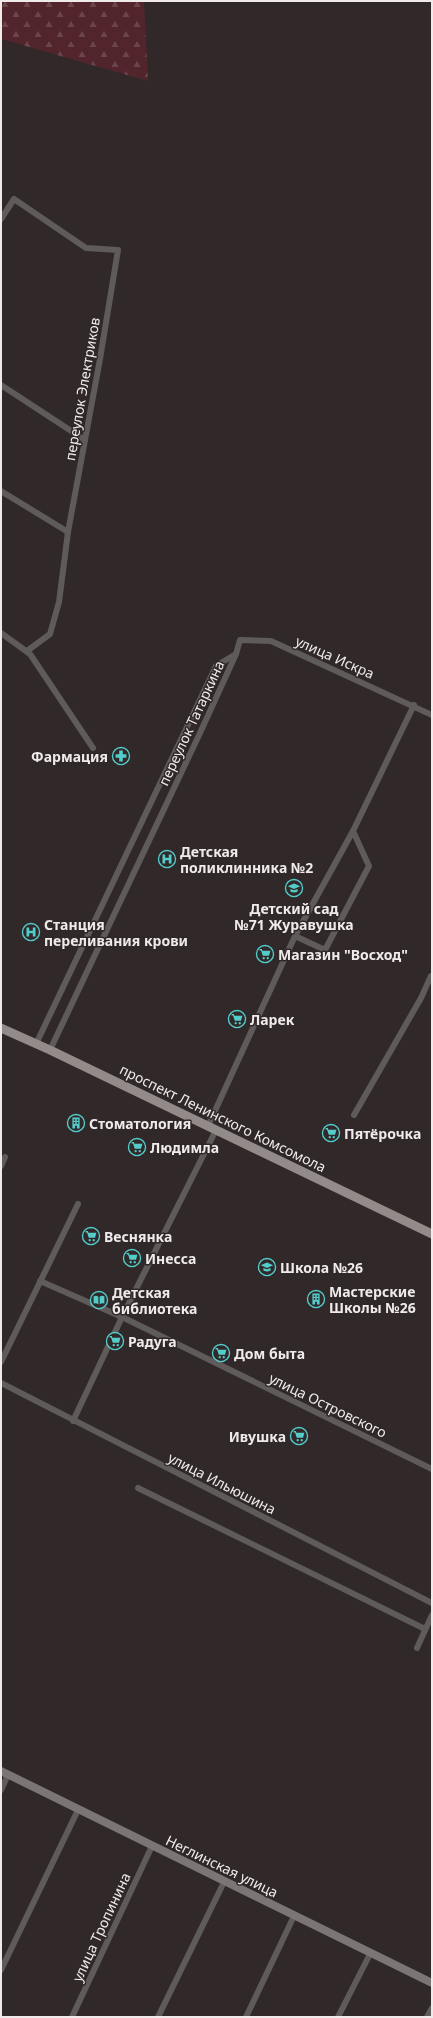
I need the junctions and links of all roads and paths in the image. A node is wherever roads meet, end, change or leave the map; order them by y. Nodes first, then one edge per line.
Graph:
1 (1, 219) edge
2 (1, 385) edge
3 (85, 440) junction
4 (1, 491) edge
5 (68, 532) junction
6 (1, 633) edge
7 (27, 651) junction
8 (236, 654) junction
9 (414, 706) junction
10 (432, 715) edge
11 (93, 748) dead end
12 (353, 831) junction
13 (295, 936) junction
14 (432, 976) edge
15 (1, 1028) edge
16 (36, 1044) junction
17 (50, 1050) junction
18 (354, 1115) dead end
19 (212, 1128) junction
20 (6, 1157) dead end
21 (1, 1166) edge
22 (78, 1204) dead end
23 (432, 1234) edge
24 (40, 1281) junction
25 (122, 1317) junction
26 (1, 1362) edge
27 (1, 1383) edge
28 (73, 1421) junction
29 (432, 1469) edge
30 (138, 1488) dead end
31 (432, 1604) edge
32 (432, 1615) edge
33 (426, 1629) junction
34 (417, 1648) dead end
35 (5, 1773) edge
36 (1, 1790) edge
37 (78, 1810) junction
38 (152, 1846) junction
39 (224, 1882) junction
40 (294, 1916) junction
41 (370, 1954) junction
42 (1, 1970) edge
43 (432, 1984) edge
44 (432, 2008) edge
45 (72, 2017) edge
46 (158, 2017) edge
47 (246, 2017) edge
48 (338, 2017) edge
49 (427, 2017) edge

1 - 3 street, переулок Электриков
2 - 3 street
3 - 5 street, переулок Электриков
4 - 5 street
5 - 7 street, переулок Электриков
6 - 7 street
7 - 11 street
8 - 9 street, улица Искра
8 - 16 street, переулок Татаркина
8 - 17 street, переулок Татаркина
9 - 10 street, улица Искра
9 - 12 street
12 - 13 street
12 - 13 street
13 - 19 street
14 - 18 street
15 - 16 main road, проспект Ленинского Комсомола
16 - 17 main road, проспект Ленинского Комсомола
17 - 19 main road, проспект Ленинского Комсомола
19 - 23 main road, проспект Ленинского Комсомола
19 - 25 street
20 - 21 street
22 - 24 street
24 - 25 street, улица Островского
24 - 26 street
25 - 28 street
25 - 29 street, улица Островского
27 - 28 street, улица Ильюшина
28 - 31 street, улица Ильюшина
30 - 33 street
32 - 33 street
33 - 34 street
35 - 36 street
35 - 37 street, Неглинская улица
37 - 38 street, Неглинская улица
37 - 42 street
38 - 39 street, Неглинская улица
38 - 45 street, улица Тропинина
39 - 40 street, Неглинская улица
39 - 46 street
40 - 41 street, Неглинская улица
40 - 47 street
41 - 43 street, Неглинская улица
41 - 48 street
44 - 49 street

